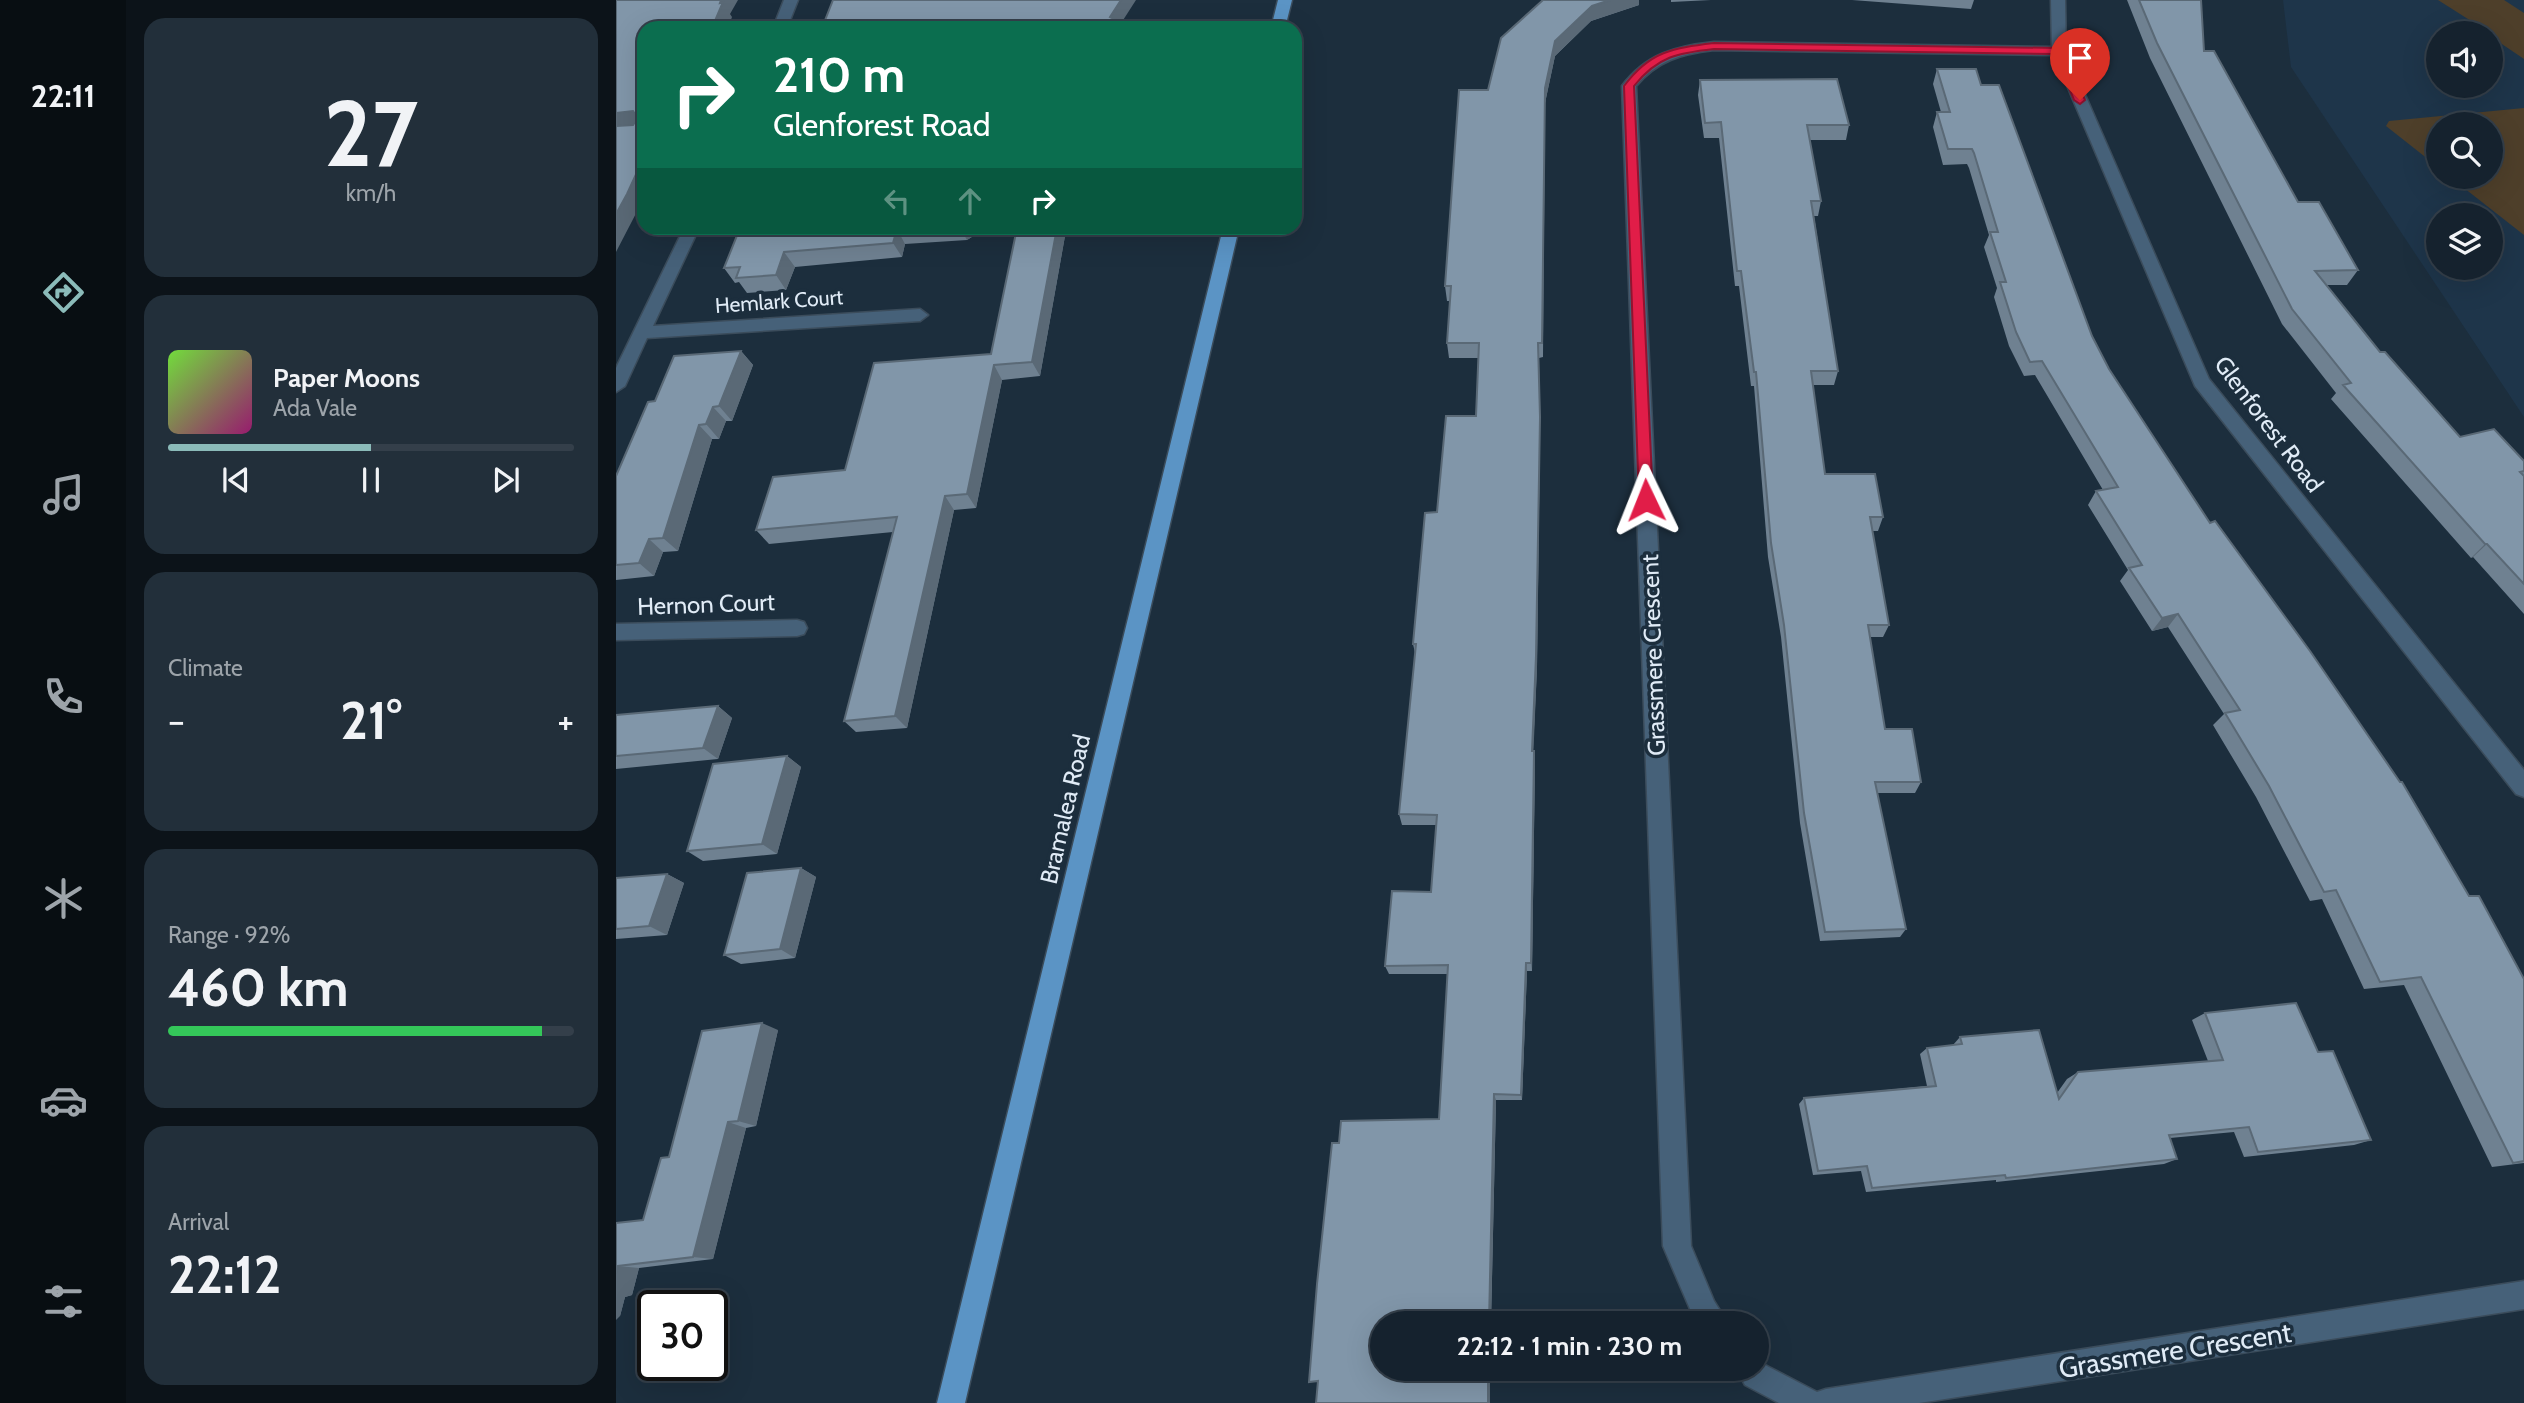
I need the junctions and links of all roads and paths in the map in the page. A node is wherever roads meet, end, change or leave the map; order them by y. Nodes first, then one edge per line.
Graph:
1 (791, 0) edge
2 (1285, 0) edge
3 (2058, 0) edge
4 (783, 21) edge
5 (1280, 21) edge
6 (2059, 51) junction
7 (688, 235) edge
8 (1229, 235) edge
9 (920, 315) dead end
10 (641, 333) junction
11 (616, 386) edge
12 (797, 628) dead end
13 (616, 632) edge
14 (2524, 787) edge
15 (2524, 1295) edge
16 (1704, 1311) edge
17 (1766, 1381) edge
18 (951, 1403) edge
19 (1808, 1403) edge
20 (1826, 1403) edge

1 - 4 street
2 - 5 main road
3 - 6 street, Glenforest Road
6 - 14 street, Glenforest Road
6 - 16 street, Grassmere Crescent
7 - 10 street
8 - 18 main road, Bramalea Road
9 - 10 street, Hemlark Court
10 - 11 street
12 - 13 street, Hernon Court
15 - 20 street, Grassmere Crescent
17 - 19 street

